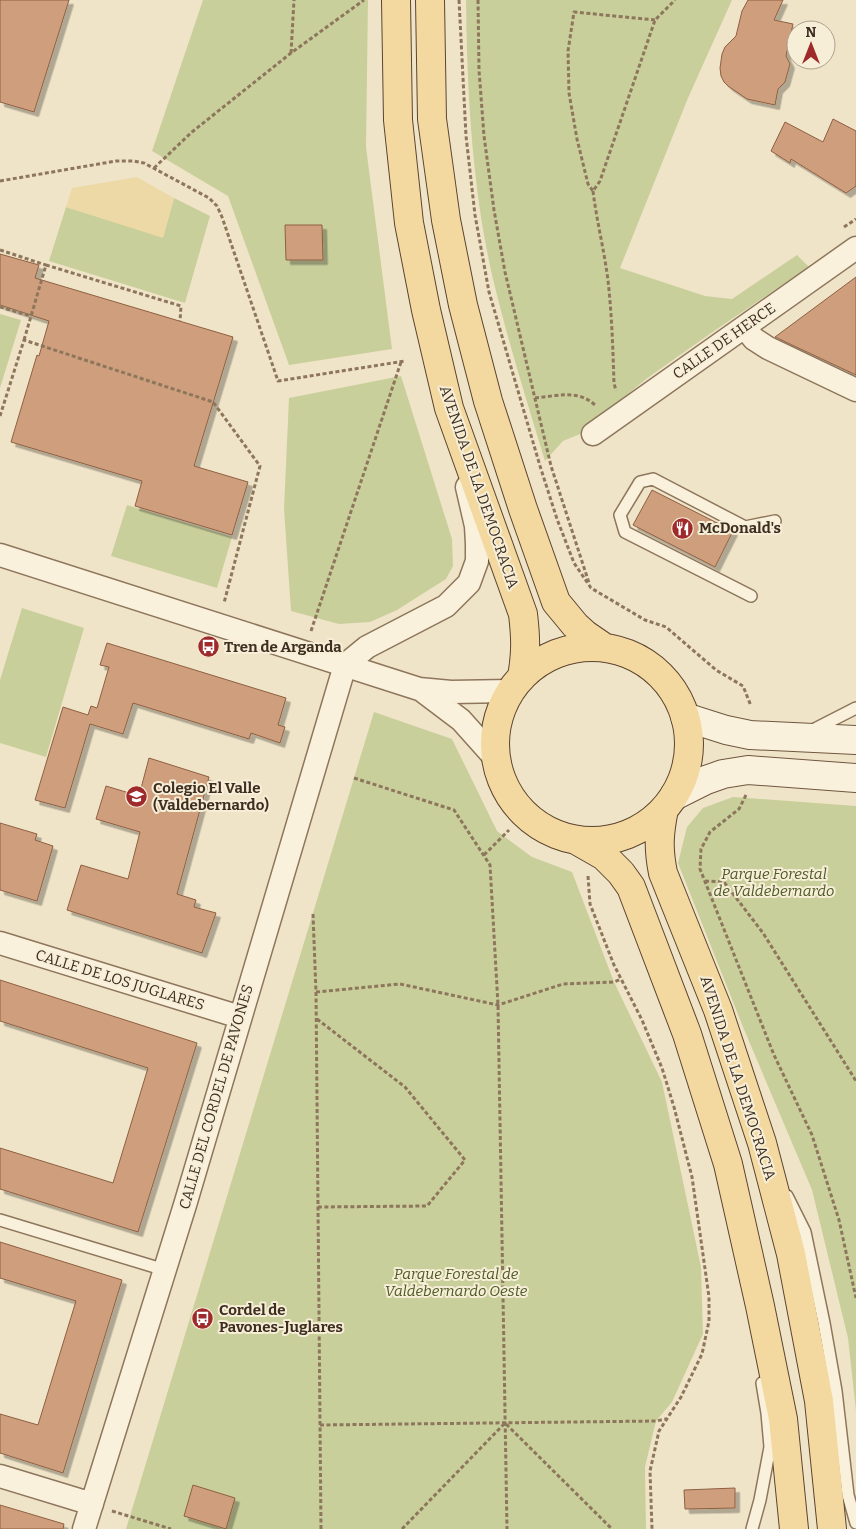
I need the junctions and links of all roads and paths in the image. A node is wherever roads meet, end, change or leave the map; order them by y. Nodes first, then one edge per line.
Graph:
1 (294, 0) edge
2 (364, 0) edge
3 (396, 0) edge
4 (430, 0) edge
5 (459, 0) edge
6 (478, 0) edge
7 (675, 0) edge
8 (655, 20) junction
9 (291, 53) junction
10 (154, 168) junction
11 (0, 182) edge
12 (593, 191) junction
13 (856, 248) edge
14 (0, 250) edge
15 (46, 265) junction
16 (0, 307) edge
17 (31, 316) junction
18 (180, 321) dead end
19 (744, 327) junction
20 (24, 340) junction
21 (856, 390) edge
22 (535, 398) junction
23 (618, 399) dead end
24 (449, 408) junction
25 (598, 408) dead end
26 (0, 416) edge
27 (593, 434) dead end
28 (775, 521) dead end
29 (0, 555) edge
30 (591, 588) junction
31 (751, 596) dead end
32 (224, 603) dead end
33 (311, 631) dead end
34 (605, 648) junction
35 (345, 665) junction
36 (516, 684) junction
37 (419, 689) junction
38 (751, 706) dead end
39 (856, 708) edge
40 (685, 717) junction
41 (799, 737) junction
42 (856, 740) edge
43 (496, 759) junction
44 (354, 778) dead end
45 (856, 778) edge
46 (741, 791) dead end
47 (669, 803) junction
48 (509, 830) dead end
49 (576, 840) junction
50 (484, 855) junction
51 (588, 876) dead end
52 (705, 882) junction
53 (313, 914) dead end
54 (0, 943) edge
55 (621, 979) junction
56 (316, 992) junction
57 (498, 1005) junction
58 (240, 1017) junction
59 (316, 1018) junction
60 (856, 1081) edge
61 (762, 1143) junction
62 (728, 1164) junction
63 (318, 1207) junction
64 (0, 1220) edge
65 (165, 1270) junction
66 (746, 1296) dead end
67 (856, 1298) edge
68 (761, 1374) dead end
69 (666, 1419) junction
70 (505, 1423) junction
71 (320, 1425) junction
72 (0, 1476) edge
73 (92, 1504) junction
74 (856, 1523) edge
75 (84, 1529) edge
76 (171, 1529) edge
77 (322, 1529) edge
78 (402, 1529) edge
79 (507, 1529) edge
80 (612, 1529) edge
81 (652, 1529) edge
82 (752, 1529) edge
83 (794, 1529) edge
84 (832, 1529) edge

1 - 9 path
2 - 9 path
3 - 24 main road, AVENIDA DE LA DEMOCRACIA
4 - 34 main road
5 - 30 path
6 - 22 path
7 - 8 path
8 - 12 path
8 - 12 path
9 - 10 path
10 - 11 path
10 - 33 path
12 - 23 path
13 - 19 street, CALLE DE HERCE
14 - 15 path
15 - 17 path
15 - 18 path
16 - 17 path
17 - 20 path
19 - 21 street
19 - 27 street, CALLE DE HERCE
20 - 26 path
20 - 32 path
22 - 25 path
22 - 30 path
24 - 35 street
24 - 36 main road, AVENIDA DE LA DEMOCRACIA
28 - 31 lane
29 - 35 street
30 - 38 path
34 - 36 main road
34 - 40 main road
35 - 37 street
35 - 58 street, CALLE DEL CORDEL DE PAVONES
36 - 37 street
36 - 43 main road
37 - 43 street
39 - 41 lane
40 - 41 main road
40 - 47 main road
41 - 42 main road
43 - 49 main road
44 - 50 path
45 - 47 main road
46 - 52 path
47 - 49 main road
47 - 61 main road, AVENIDA DE LA DEMOCRACIA
48 - 50 path
49 - 62 main road
50 - 57 path
51 - 55 path
52 - 60 path
52 - 67 path
53 - 56 path
54 - 58 street, CALLE DE LOS JUGLARES
55 - 57 path
55 - 69 path
56 - 57 path
56 - 59 path
57 - 70 path
58 - 65 street, CALLE DEL CORDEL DE PAVONES
59 - 63 path
59 - 63 path
61 - 74 lane
61 - 84 main road, AVENIDA DE LA DEMOCRACIA
62 - 66 lane
62 - 83 main road
63 - 71 path
64 - 65 lane
65 - 73 street, CALLE DEL CORDEL DE PAVONES
68 - 82 lane
69 - 70 path
69 - 81 path
70 - 71 path
70 - 78 path
70 - 79 path
70 - 80 path
71 - 77 path
72 - 73 street
73 - 75 street, CALLE DEL CORDEL DE PAVONES
73 - 76 path

